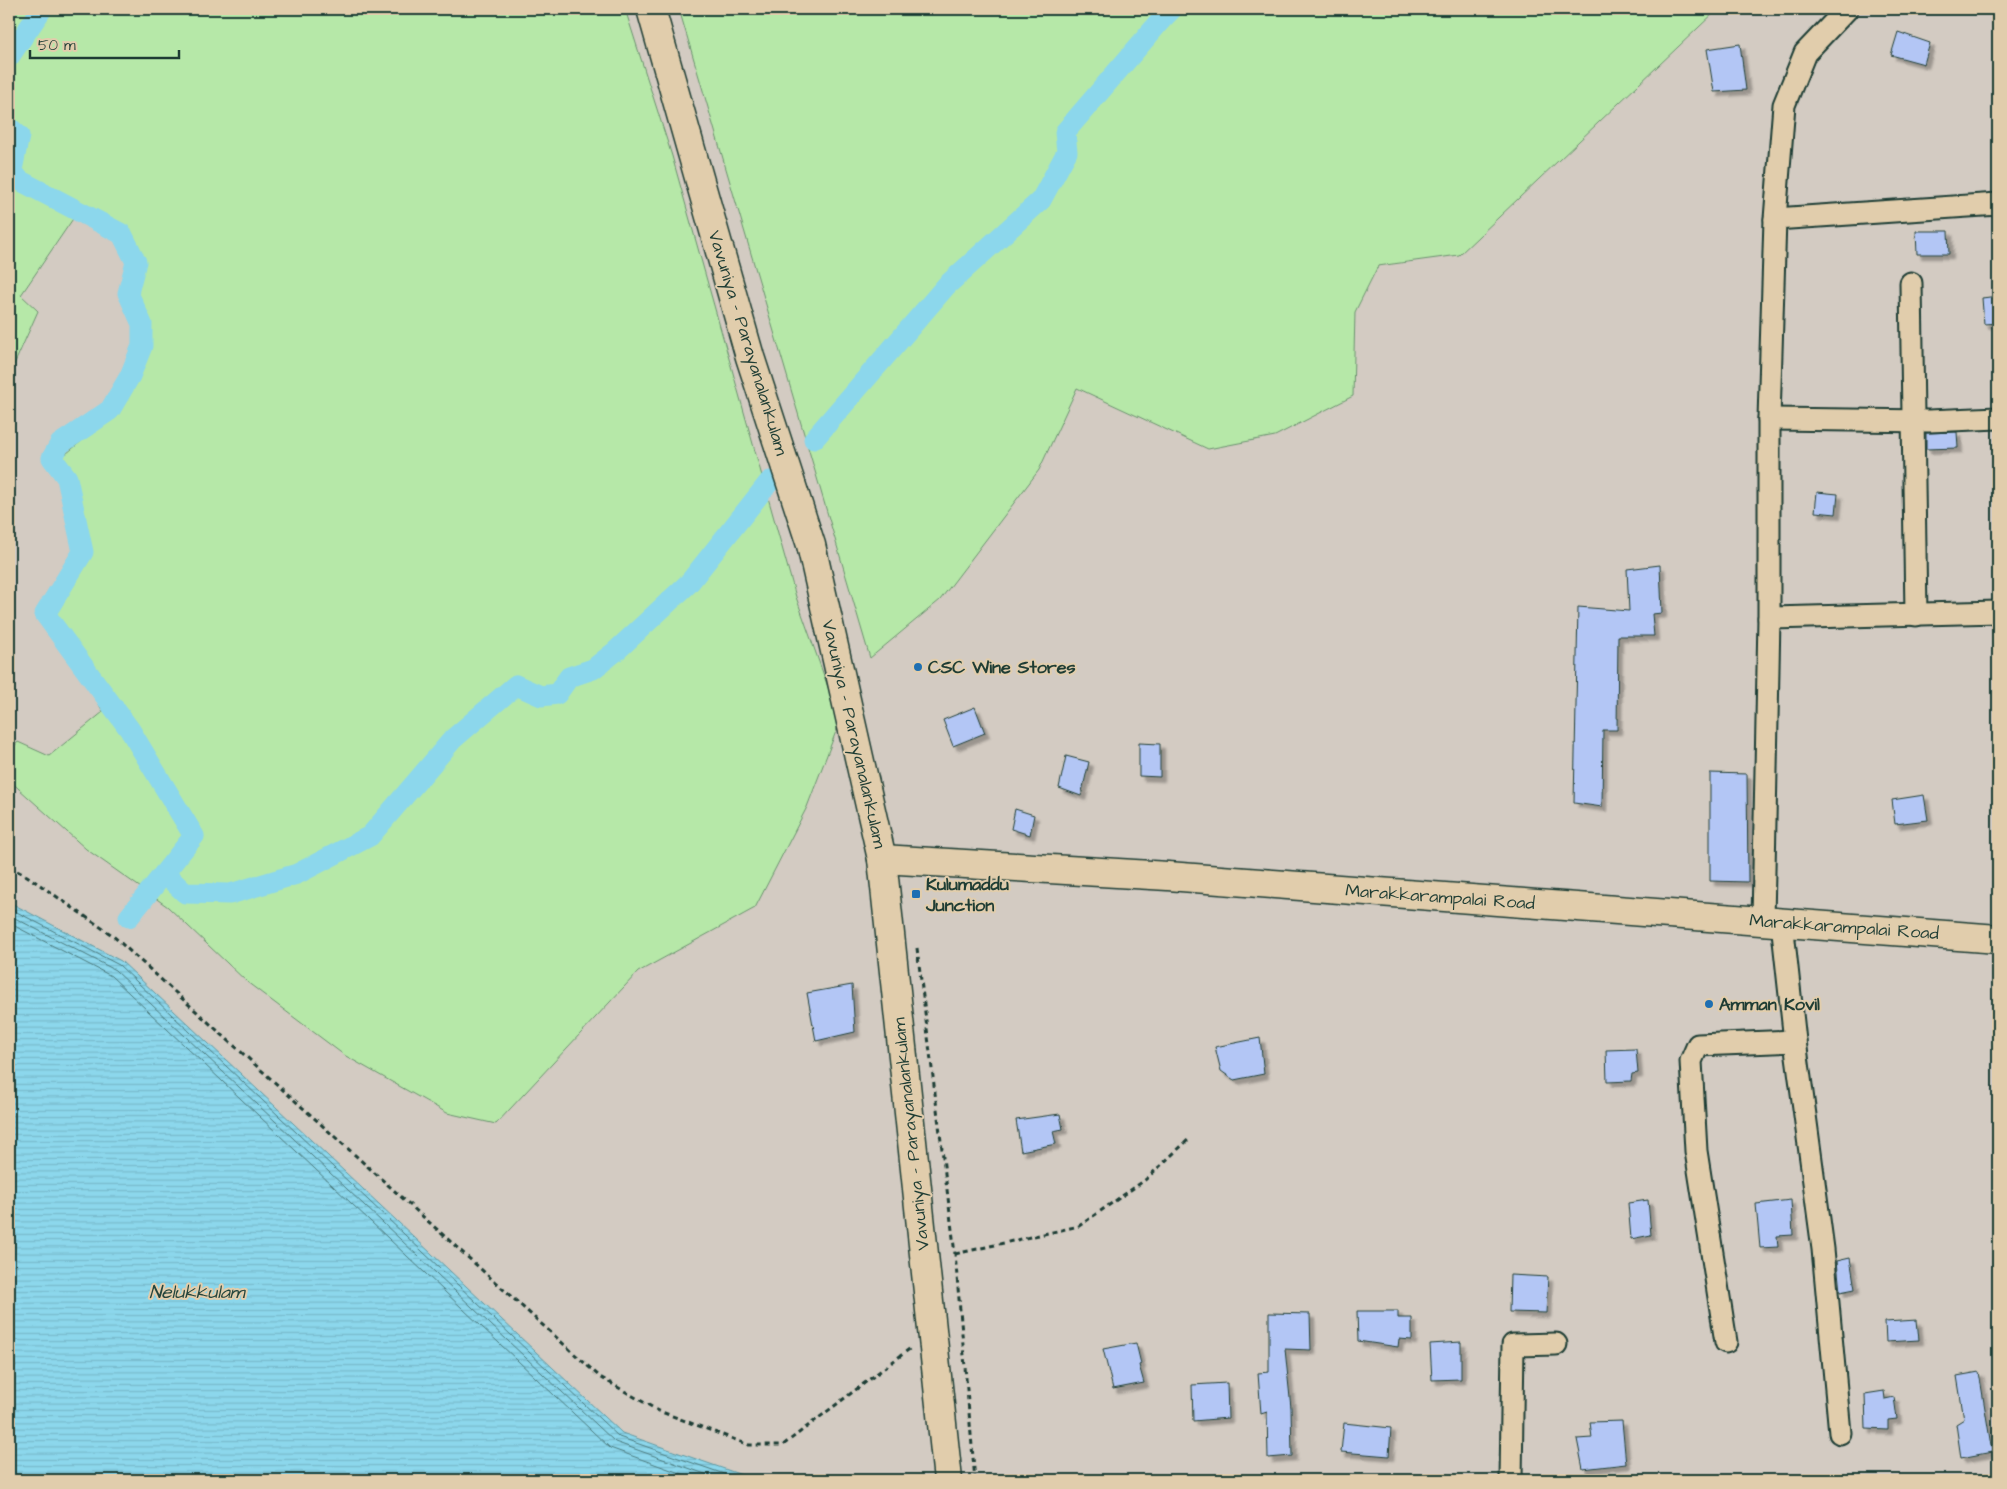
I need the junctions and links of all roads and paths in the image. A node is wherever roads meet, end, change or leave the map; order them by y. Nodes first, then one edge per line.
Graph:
1 (651, 9) edge
2 (1847, 9) edge
3 (1998, 204) edge
4 (1775, 219) junction
5 (1911, 283) dead end
6 (1998, 418) edge
7 (1769, 419) junction
8 (1914, 420) junction
9 (1998, 612) edge
10 (1916, 615) junction
11 (1769, 618) junction
12 (882, 859) junction
13 (9, 868) edge
14 (1772, 922) junction
15 (916, 939) dead end
16 (1998, 939) edge
17 (1795, 1041) junction
18 (1188, 1140) dead end
19 (955, 1254) junction
20 (932, 1332) junction
21 (1726, 1342) dead end
22 (1556, 1344) dead end
23 (1840, 1433) dead end
24 (948, 1480) edge
25 (976, 1480) edge
26 (1512, 1480) edge

1 - 12 main road, Vavuniya - Parayanalankulam
2 - 4 street
3 - 4 street
4 - 7 street
5 - 8 street
6 - 8 street
7 - 8 street
7 - 11 street
8 - 10 street
9 - 10 street
10 - 11 street
11 - 14 street
12 - 14 main road, Marakkarampalai Road
12 - 20 main road, Vavuniya - Parayanalankulam
13 - 20 path
14 - 16 main road, Marakkarampalai Road
14 - 17 street
15 - 19 path
17 - 21 street
17 - 23 street
18 - 19 path
19 - 25 path
20 - 24 main road, Vavuniya - Parayanalankulam
22 - 26 street

